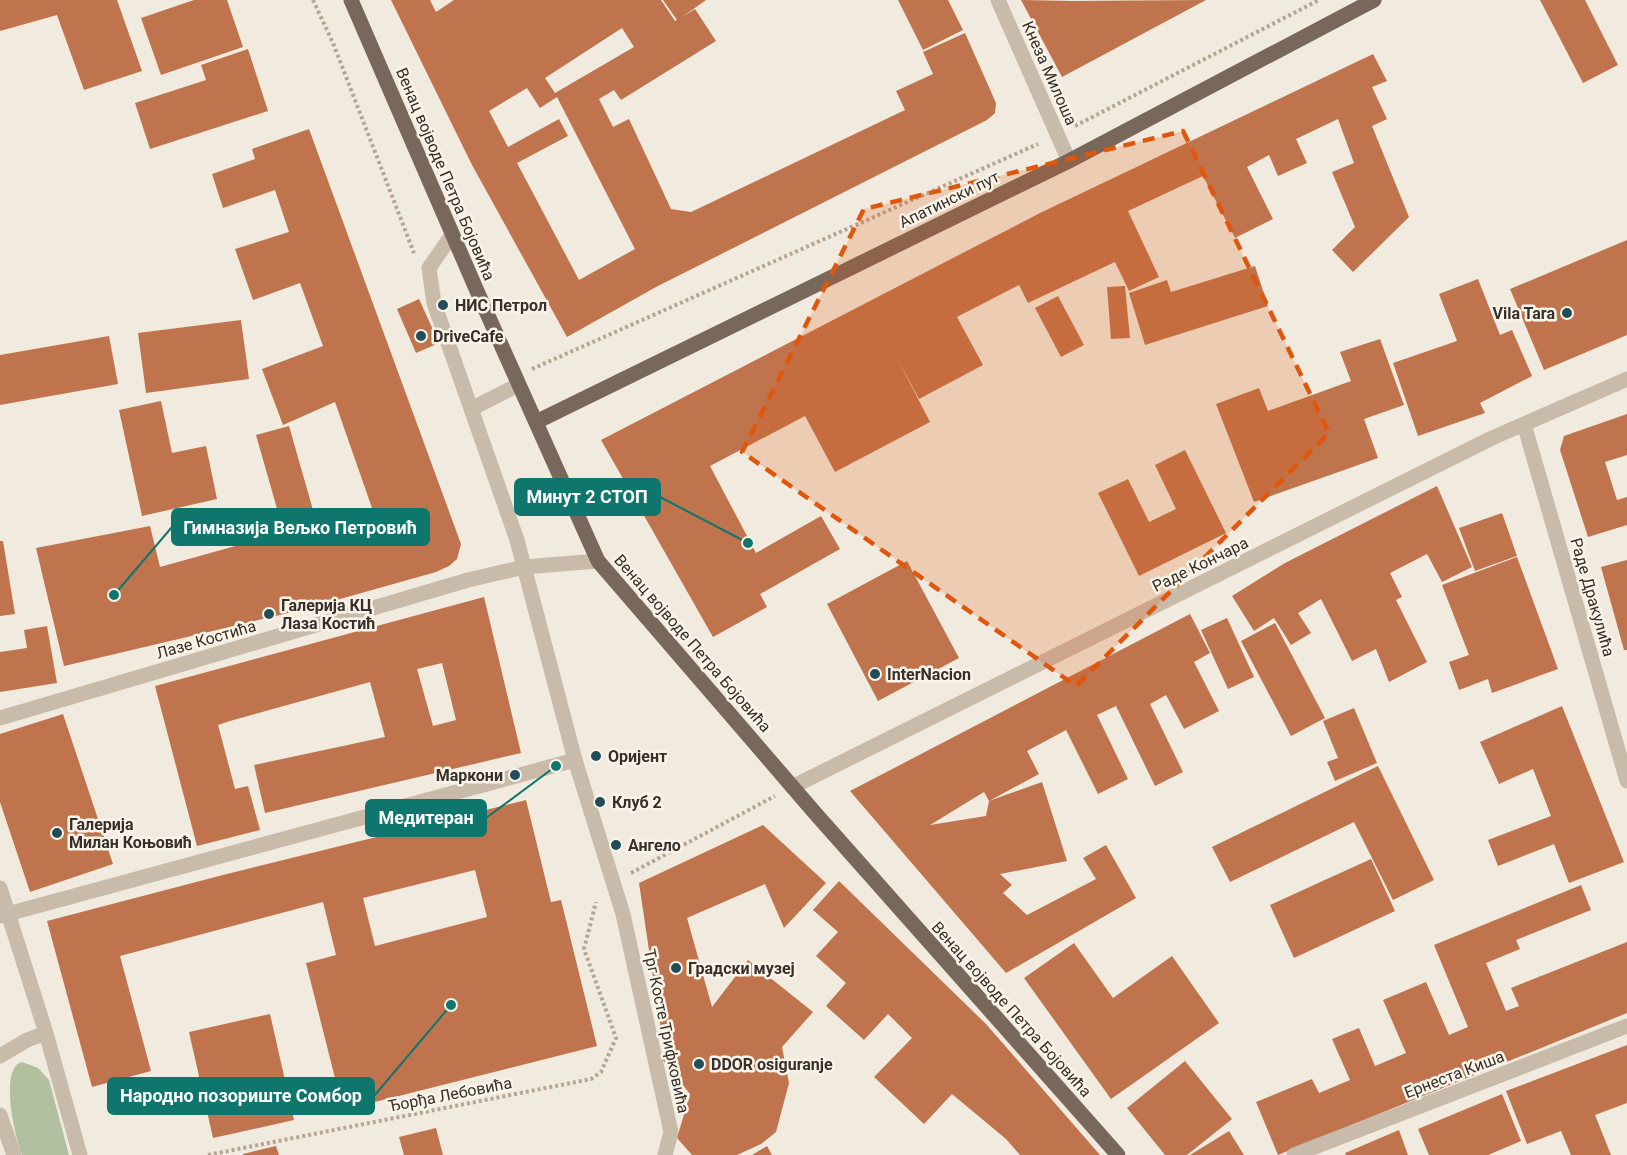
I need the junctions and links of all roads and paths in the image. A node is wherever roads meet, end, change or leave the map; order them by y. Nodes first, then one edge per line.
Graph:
1 (313, 0) edge
2 (351, 0) edge
3 (998, 0) edge
4 (1318, 0) edge
5 (1374, 0) edge
6 (1058, 135) junction
7 (1069, 161) junction
8 (452, 235) junction
9 (417, 260) dead end
10 (1627, 379) edge
11 (516, 381) junction
12 (471, 409) junction
13 (536, 422) junction
14 (1524, 424) junction
15 (598, 561) junction
16 (524, 567) junction
17 (0, 718) edge
18 (575, 760) junction
19 (1627, 781) edge
20 (792, 787) junction
21 (614, 883) junction
22 (0, 888) edge
23 (5, 915) edge
24 (1627, 1026) edge
25 (46, 1033) junction
26 (0, 1056) edge
27 (0, 1115) edge
28 (14, 1155) edge
29 (80, 1155) edge
30 (208, 1155) edge
31 (664, 1155) edge
32 (1118, 1155) edge
33 (1294, 1155) edge

1 - 9 path
2 - 8 main road, Венац војводе Петра Бојовића
3 - 6 street, Кнеза Милоша
4 - 6 path
5 - 7 main road, Апатински пут
6 - 7 street, Кнеза Милоша
6 - 11 path
7 - 13 main road, Апатински пут
8 - 11 main road, Венац војводе Петра Бојовића
8 - 12 street, Трг Косте Трифковића
10 - 14 street, Раде Кончара
11 - 12 street
11 - 13 main road, Венац војводе Петра Бојовића
12 - 16 street, Трг Косте Трифковића
13 - 15 main road, Венац војводе Петра Бојовића
14 - 19 street, Раде Дракулића
14 - 20 street, Раде Кончара
15 - 16 street, Лазе Костића
15 - 20 main road, Венац војводе Петра Бојовића
16 - 17 street, Лазе Костића
16 - 18 street, Трг Косте Трифковића
18 - 21 street, Трг Косте Трифковића
18 - 23 street
20 - 21 path
20 - 32 main road, Венац војводе Петра Бојовића
21 - 30 path, Ђорђа Лебовића
21 - 31 street, Трг Косте Трифковића
22 - 23 street
23 - 25 street
24 - 33 street, Ернеста Киша
25 - 26 street
25 - 29 street
27 - 28 street

